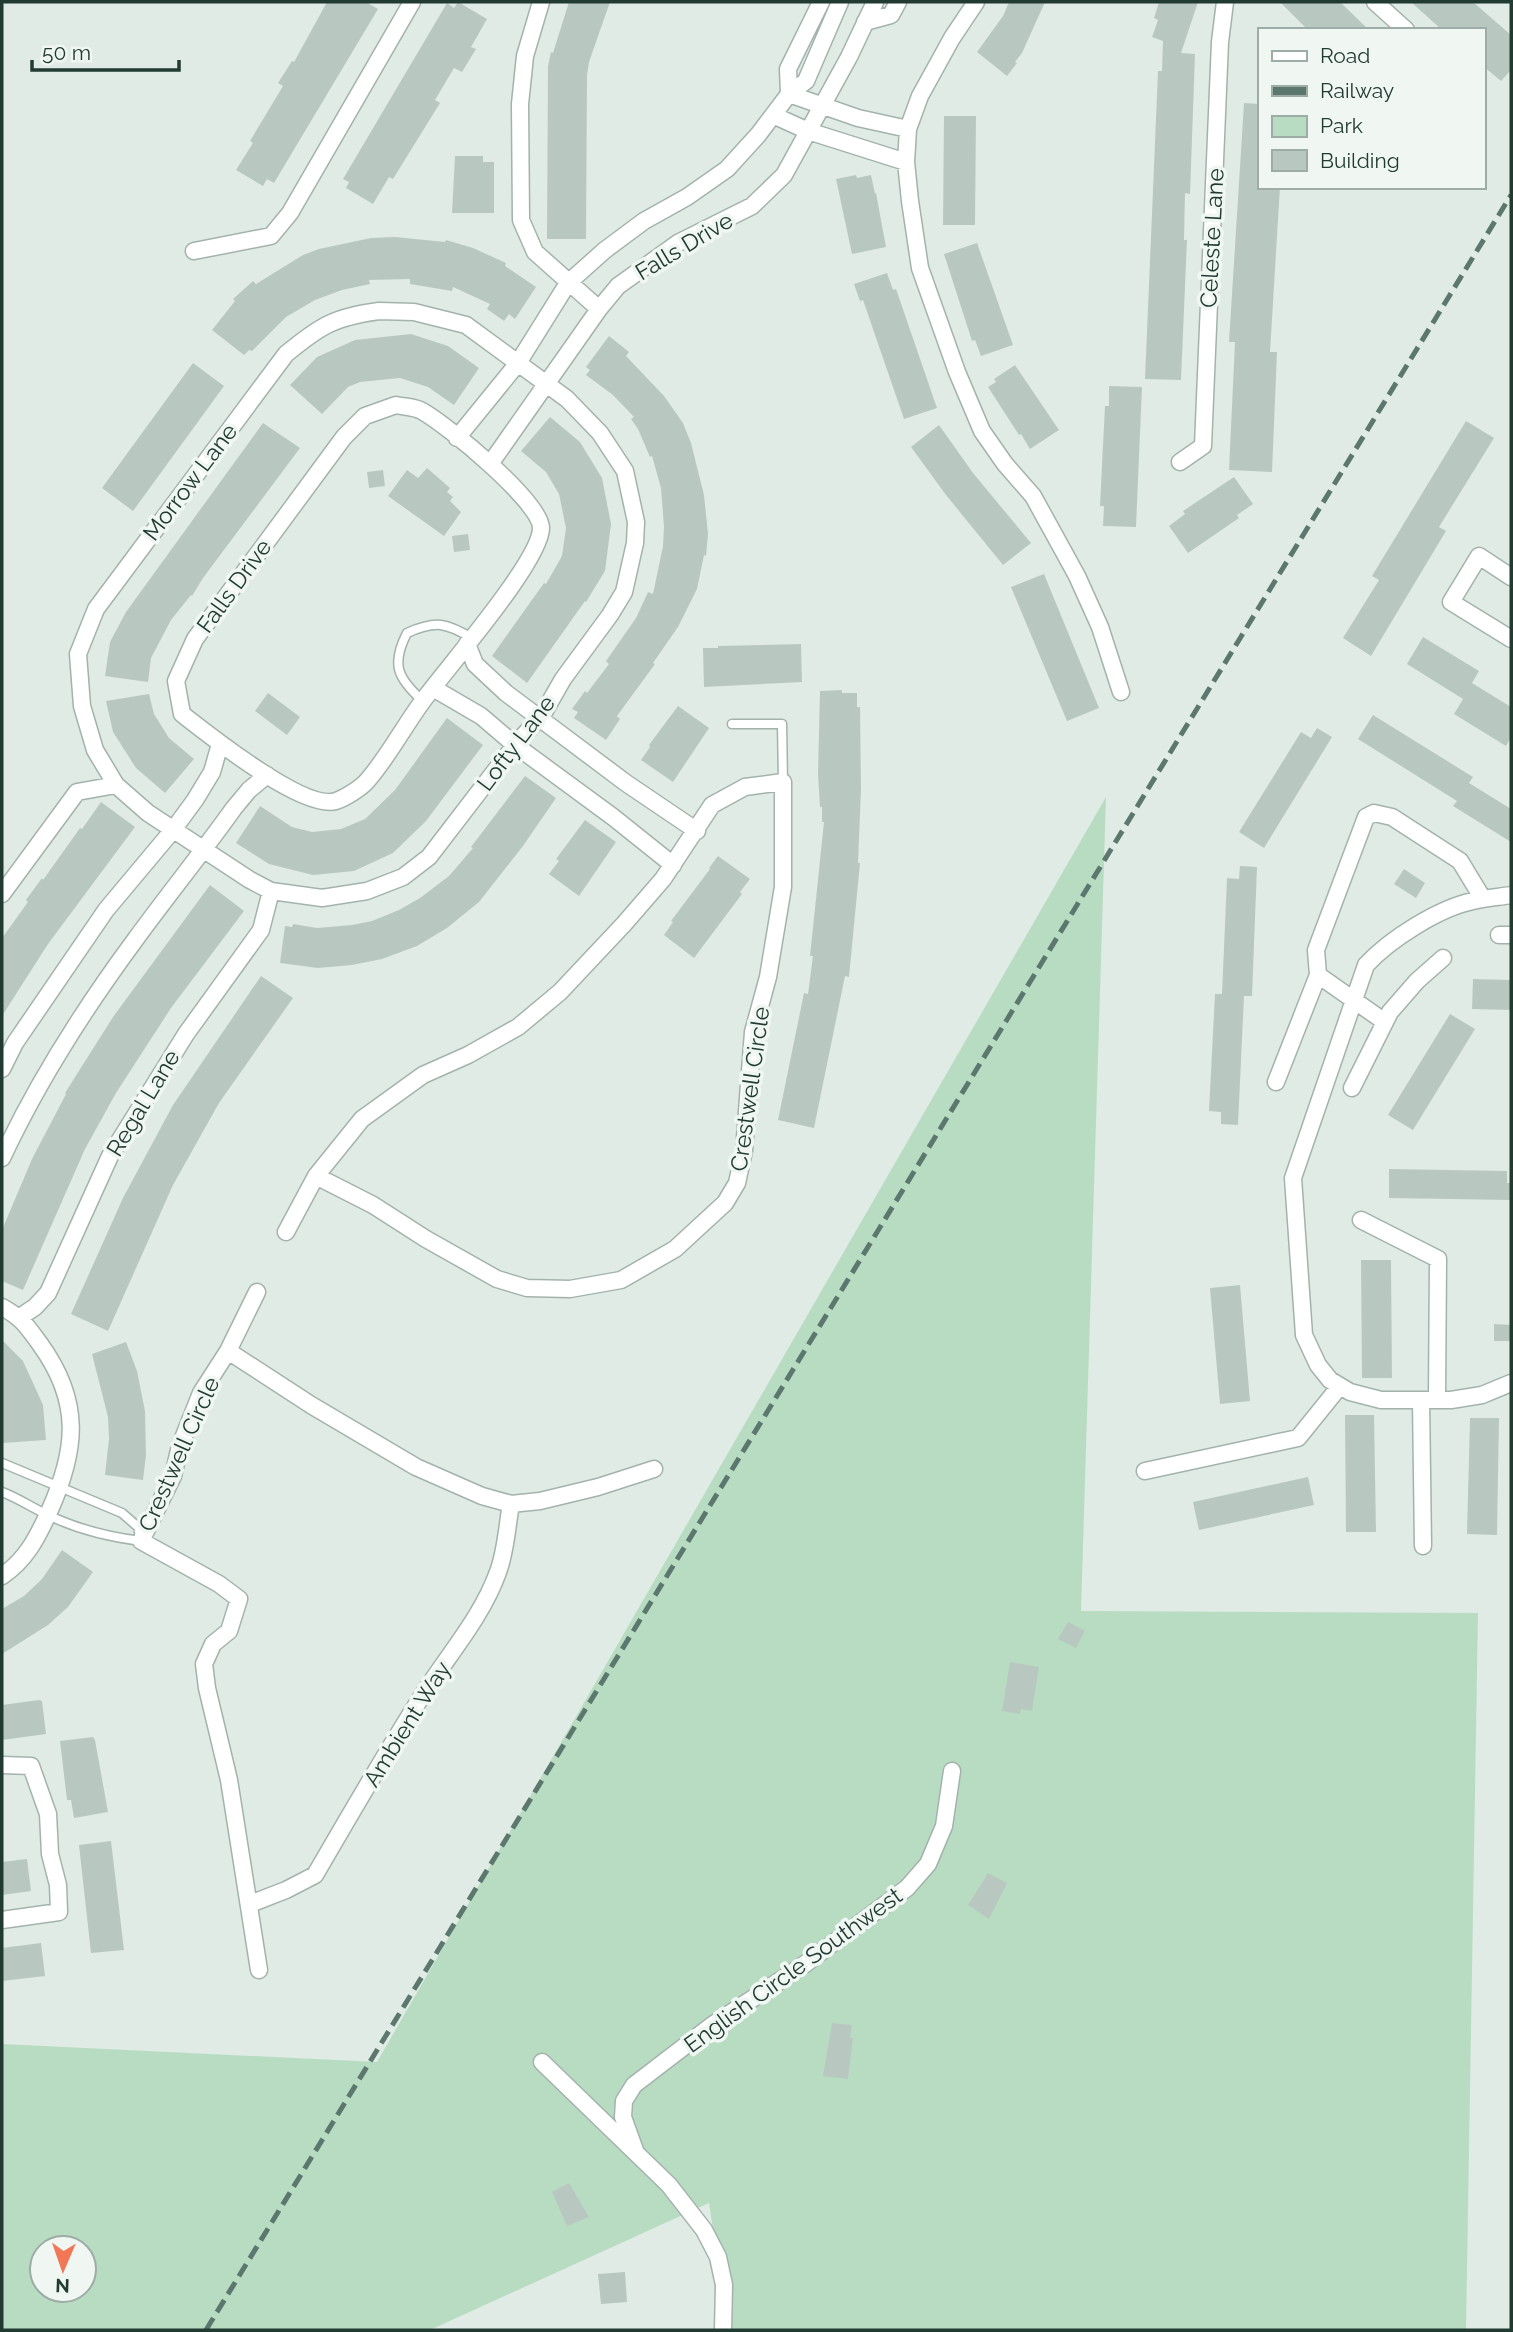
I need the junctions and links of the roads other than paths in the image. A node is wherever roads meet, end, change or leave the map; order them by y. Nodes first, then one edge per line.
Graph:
1 (412, 2) edge
2 (541, 2) edge
3 (821, 2) edge
4 (840, 2) edge
5 (874, 2) edge
6 (898, 2) edge
7 (976, 2) edge
8 (1225, 2) edge
9 (1375, 2) edge
10 (865, 22) junction
11 (1404, 28) edge
12 (789, 94) junction
13 (822, 106) junction
14 (773, 116) junction
15 (908, 129) junction
16 (808, 131) junction
17 (906, 162) junction
18 (194, 251) dead end
19 (568, 283) junction
20 (598, 309) junction
21 (518, 363) junction
22 (545, 384) junction
23 (457, 438) junction
24 (1180, 462) dead end
25 (491, 464) junction
26 (1511, 577) edge
27 (1511, 639) edge
28 (469, 641) junction
29 (1121, 692) dead end
30 (428, 694) junction
31 (538, 719) junction
32 (732, 724) dead end
33 (220, 744) junction
34 (515, 745) junction
35 (267, 775) junction
36 (783, 782) junction
37 (116, 785) junction
38 (173, 830) junction
39 (696, 831) junction
40 (205, 849) junction
41 (673, 865) junction
42 (271, 891) junction
43 (2, 894) edge
44 (1511, 895) edge
45 (1483, 899) junction
46 (1444, 958) dead end
47 (1318, 975) junction
48 (1353, 999) junction
49 (1385, 1021) junction
50 (2, 1069) edge
51 (1276, 1082) dead end
52 (1352, 1088) dead end
53 (2, 1158) edge
54 (316, 1175) junction
55 (1361, 1220) dead end
56 (286, 1231) dead end
57 (257, 1292) dead end
58 (2, 1307) edge
59 (20, 1317) junction
60 (228, 1351) junction
61 (1511, 1383) edge
62 (1339, 1386) junction
63 (1429, 1400) junction
64 (2, 1464) edge
65 (654, 1469) dead end
66 (1145, 1471) dead end
67 (60, 1487) junction
68 (2, 1492) edge
69 (510, 1504) junction
70 (47, 1515) junction
71 (141, 1541) junction
72 (1423, 1546) dead end
73 (2, 1576) edge
74 (2, 1765) edge
75 (952, 1771) dead end
76 (250, 1905) junction
77 (2, 1920) edge
78 (259, 1970) dead end
79 (542, 2062) dead end
80 (636, 2153) junction
81 (723, 2330) edge

1 - 18 street
2 - 19 street
3 - 12 street, Falls Drive
4 - 12 street, Falls Drive
5 - 10 street, Falls Drive
6 - 10 street
7 - 15 street
8 - 24 street, Celeste Lane
9 - 11 street
10 - 13 street, Falls Drive
12 - 13 street
12 - 14 street, Falls Drive
13 - 15 street
13 - 16 street, Falls Drive
14 - 16 street
14 - 19 street, Falls Drive
15 - 17 street
16 - 17 street
16 - 20 street, Falls Drive
17 - 29 street
19 - 20 street
19 - 21 street, Falls Drive
20 - 22 street, Falls Drive
21 - 22 street, Morrow Lane
21 - 23 street, Falls Drive
21 - 37 street, Morrow Lane
22 - 25 street, Falls Drive
22 - 31 street, Lofty Lane
23 - 25 street, Falls Drive
23 - 33 street, Falls Drive
25 - 28 street, Falls Drive
26 - 27 street
28 - 30 street, Falls Drive
28 - 30 lane
28 - 31 street
30 - 34 street
30 - 35 street, Falls Drive
31 - 34 street, Lofty Lane
31 - 39 street
32 - 36 lane
33 - 35 street, Falls Drive
33 - 38 street
34 - 41 street
34 - 42 street, Lofty Lane
35 - 40 street
36 - 39 street
36 - 54 street, Crestwell Circle
37 - 38 street, Morrow Lane
37 - 43 street
38 - 40 street, Lofty Lane
38 - 50 street
39 - 41 street
40 - 42 street, Lofty Lane
40 - 53 street
41 - 54 street
42 - 59 street, Regal Lane
44 - 45 street
45 - 47 street
45 - 48 street
46 - 49 street
47 - 48 street
47 - 51 street
48 - 49 street
48 - 62 street
49 - 52 street
54 - 56 street
55 - 63 street
57 - 60 street, Crestwell Circle
58 - 59 street
59 - 67 street
60 - 69 street
60 - 71 street, Crestwell Circle
61 - 63 street
62 - 63 street
62 - 66 street
63 - 72 street
64 - 67 lane
65 - 69 street
67 - 70 street
67 - 71 lane
68 - 70 lane
69 - 76 street, Ambient Way
70 - 71 lane
70 - 73 street
71 - 76 street
74 - 77 street
75 - 80 street, English Circle Southwest
76 - 78 street
79 - 80 street
80 - 81 street

